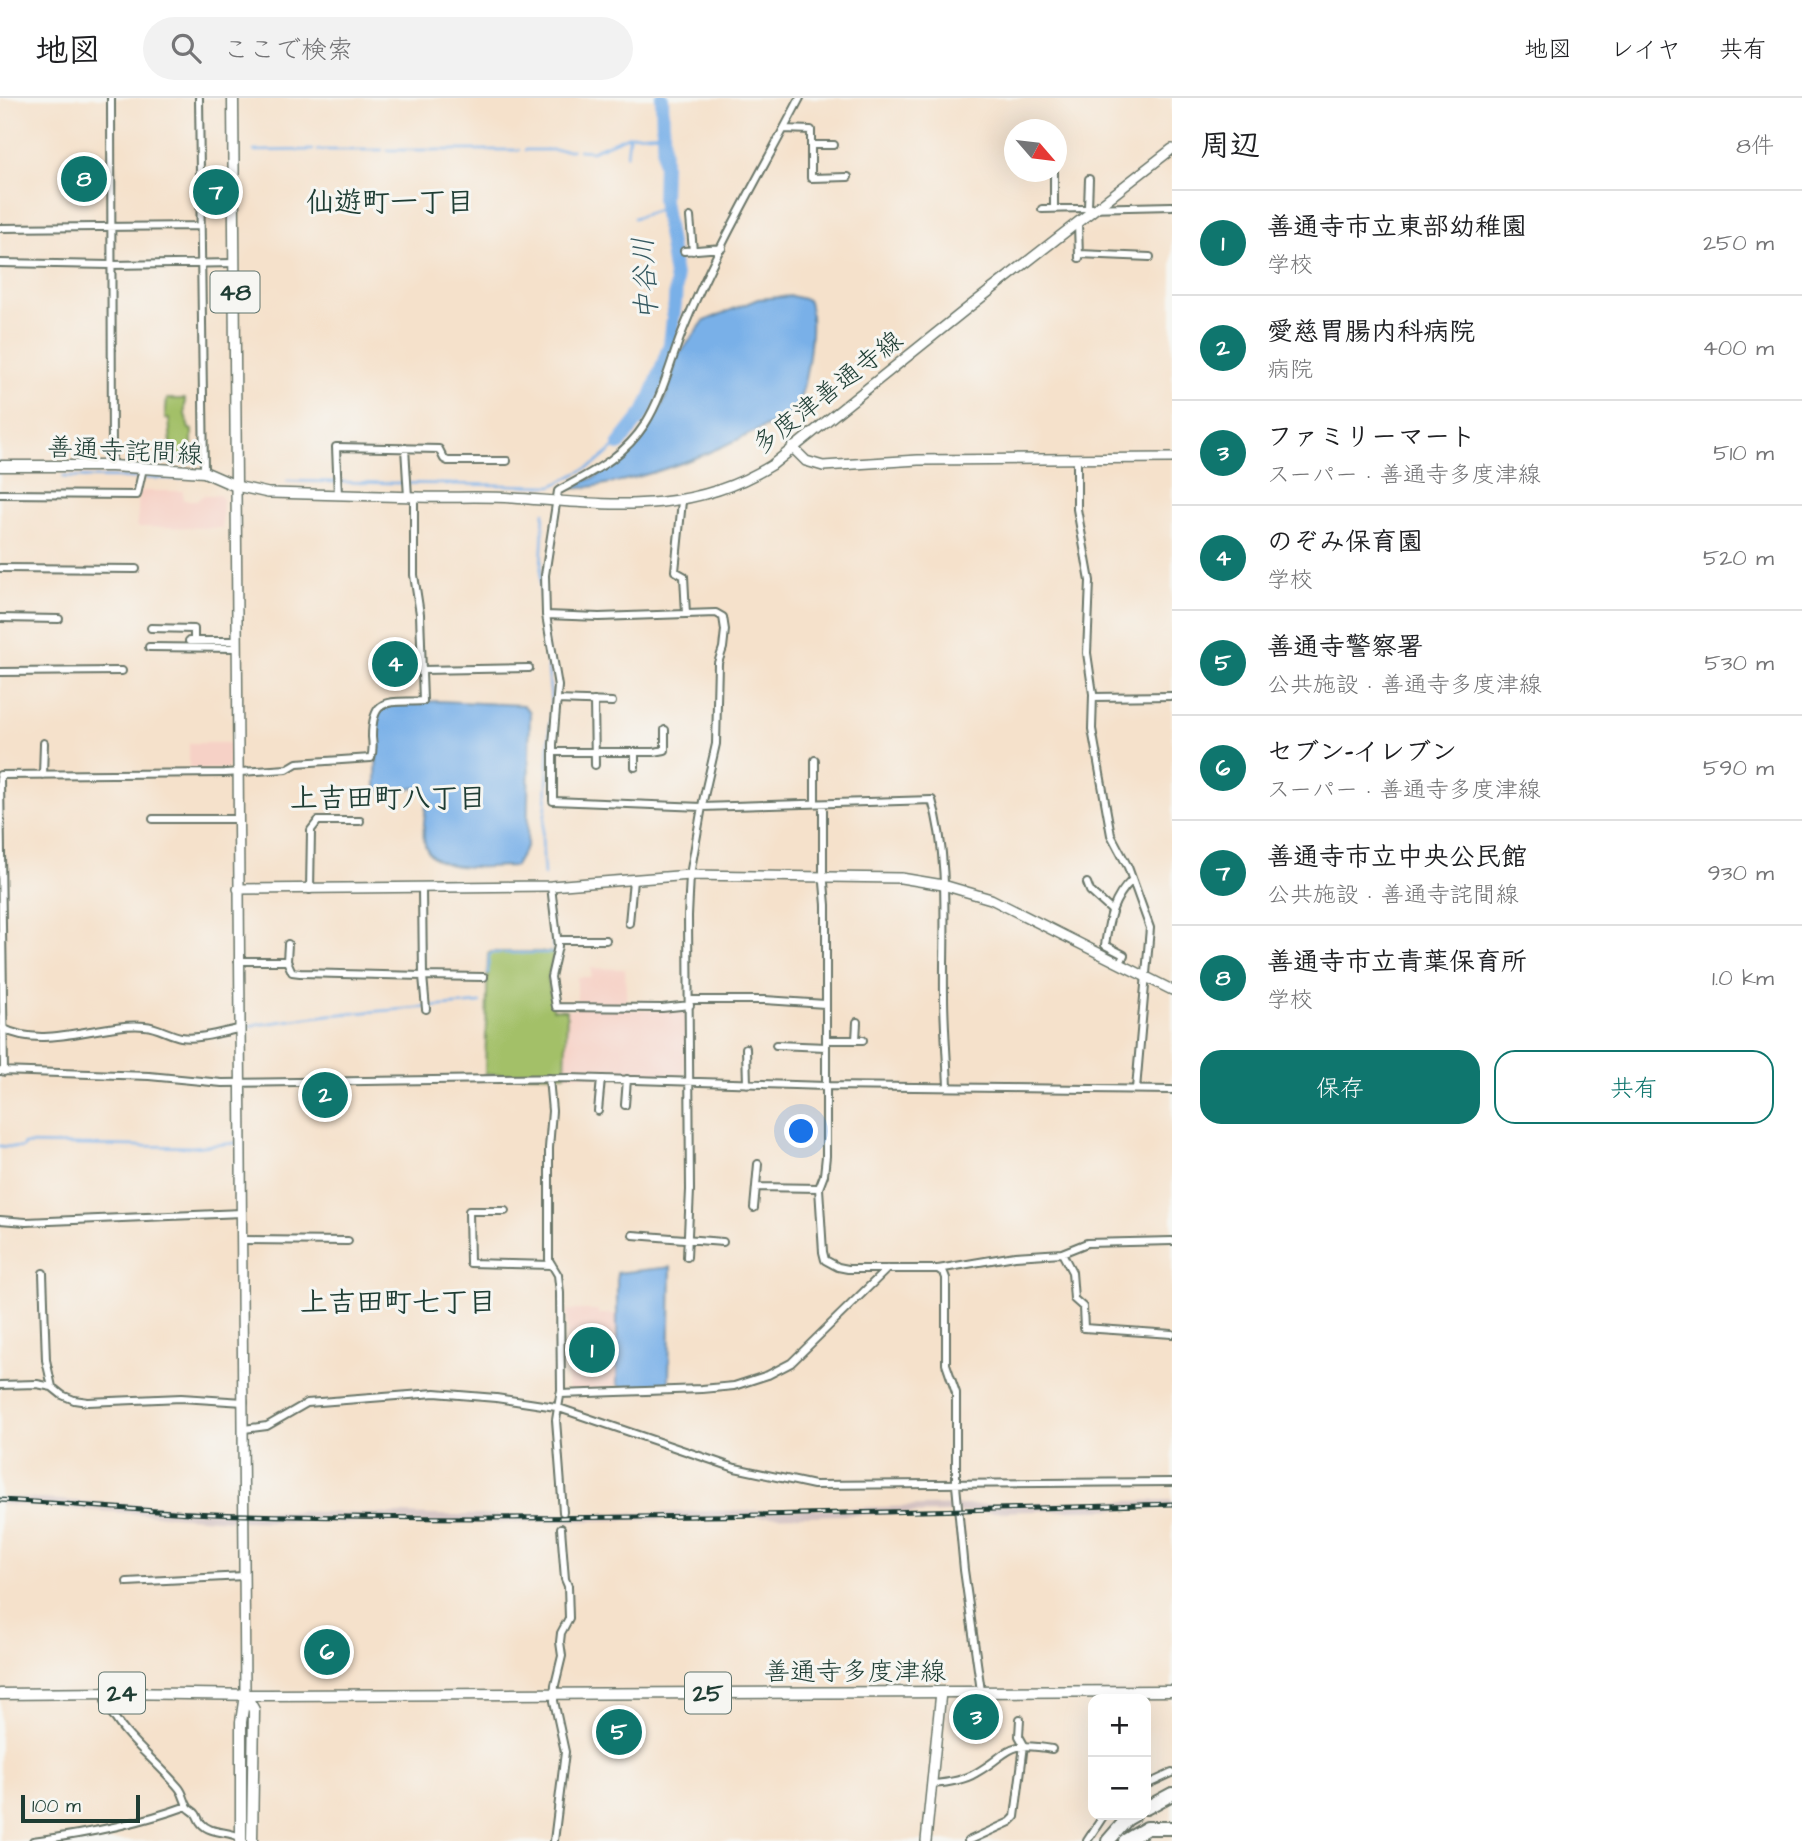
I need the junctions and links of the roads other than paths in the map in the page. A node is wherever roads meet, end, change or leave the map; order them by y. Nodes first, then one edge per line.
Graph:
1 (111, 98) edge
2 (199, 98) edge
3 (233, 98) edge
4 (800, 98) edge
5 (784, 129) junction
6 (811, 145) junction
7 (834, 145) dead end
8 (1172, 149) edge
9 (848, 177) dead end
10 (1089, 179) dead end
11 (1057, 182) edge
12 (1172, 206) edge
13 (1054, 207) junction
14 (1093, 207) junction
15 (1042, 209) dead end
16 (690, 217) dead end
17 (1078, 223) junction
18 (111, 225) junction
19 (200, 226) junction
20 (0, 228) edge
21 (1119, 246) dead end
22 (722, 248) junction
23 (684, 251) dead end
24 (693, 251) junction
25 (1118, 255) junction
26 (1150, 257) dead end
27 (0, 263) edge
28 (202, 263) junction
29 (235, 263) junction
30 (111, 265) junction
31 (792, 447) junction
32 (405, 448) junction
33 (1172, 458) edge
34 (1077, 459) junction
35 (508, 461) dead end
36 (0, 466) edge
37 (112, 466) junction
38 (143, 468) junction
39 (204, 472) junction
40 (236, 486) junction
41 (338, 486) junction
42 (0, 494) edge
43 (411, 497) junction
44 (682, 501) junction
45 (556, 503) junction
46 (0, 568) edge
47 (136, 569) dead end
48 (686, 614) junction
49 (546, 615) junction
50 (0, 618) edge
51 (59, 619) dead end
52 (151, 628) dead end
53 (237, 645) junction
54 (149, 647) dead end
55 (528, 668) dead end
56 (422, 670) junction
57 (122, 671) dead end
58 (0, 672) edge
59 (1172, 696) edge
60 (1093, 697) junction
61 (557, 699) junction
62 (594, 701) junction
63 (612, 702) dead end
64 (665, 730) dead end
65 (44, 743) dead end
66 (553, 752) junction
67 (595, 752) junction
68 (635, 752) junction
69 (815, 760) dead end
70 (595, 765) dead end
71 (635, 767) dead end
72 (237, 772) junction
73 (43, 775) junction
74 (0, 777) edge
75 (815, 803) junction
76 (823, 803) junction
77 (702, 807) junction
78 (153, 819) dead end
79 (237, 819) junction
80 (360, 821) dead end
81 (690, 875) junction
82 (824, 876) junction
83 (633, 880) junction
84 (1132, 880) junction
85 (1087, 883) dead end
86 (943, 885) junction
87 (551, 886) junction
88 (237, 889) junction
89 (422, 889) junction
90 (310, 890) junction
91 (1111, 910) junction
92 (629, 923) dead end
93 (558, 940) junction
94 (606, 940) dead end
95 (288, 944) dead end
96 (238, 961) junction
97 (287, 961) junction
98 (1120, 963) junction
99 (423, 976) junction
100 (1146, 976) junction
101 (484, 977) dead end
102 (1172, 990) edge
103 (690, 1002) junction
104 (825, 1004) junction
105 (426, 1007) dead end
106 (857, 1022) dead end
107 (1, 1028) edge
108 (239, 1029) junction
109 (826, 1044) junction
110 (776, 1045) dead end
111 (746, 1048) dead end
112 (2, 1071) edge
113 (548, 1078) junction
114 (601, 1079) junction
115 (627, 1079) junction
116 (688, 1081) junction
117 (239, 1083) junction
118 (747, 1084) junction
119 (826, 1086) junction
120 (948, 1087) junction
121 (1136, 1089) junction
122 (1172, 1090) edge
123 (625, 1105) dead end
124 (598, 1111) dead end
125 (758, 1164) dead end
126 (756, 1187) junction
127 (819, 1188) junction
128 (754, 1208) dead end
129 (505, 1212) dead end
130 (242, 1213) junction
131 (0, 1220) edge
132 (633, 1235) dead end
133 (688, 1239) junction
134 (242, 1240) junction
135 (348, 1241) dead end
136 (1172, 1241) edge
137 (723, 1242) dead end
138 (1062, 1253) junction
139 (687, 1257) dead end
140 (552, 1265) junction
141 (887, 1269) junction
142 (938, 1269) junction
143 (43, 1273) dead end
144 (1172, 1334) edge
145 (0, 1385) edge
146 (52, 1387) junction
147 (560, 1394) junction
148 (244, 1402) junction
149 (556, 1407) junction
150 (244, 1429) junction
151 (1172, 1482) edge
152 (956, 1485) junction
153 (563, 1512) dead end
154 (561, 1528) dead end
155 (244, 1576) junction
156 (127, 1582) dead end
157 (981, 1691) junction
158 (1172, 1691) edge
159 (941, 1692) junction
160 (114, 1693) junction
161 (554, 1693) junction
162 (0, 1694) edge
163 (245, 1694) junction
164 (1020, 1719) dead end
165 (1024, 1745) junction
166 (1052, 1749) dead end
167 (1172, 1773) edge
168 (1151, 1783) edge
169 (932, 1784) junction
170 (1172, 1794) edge
171 (1151, 1805) edge
172 (187, 1806) junction
173 (1101, 1820) edge
174 (1126, 1820) edge
175 (1172, 1828) edge
176 (242, 1840) edge
177 (33, 1841) edge
178 (252, 1841) edge
179 (554, 1841) edge
180 (926, 1841) edge
181 (968, 1841) edge
182 (1087, 1841) edge
183 (1108, 1841) edge
184 (1125, 1841) edge

1 - 18 street
2 - 19 street
3 - 29 main road, 善通寺詫間線 / 48
4 - 5 street
5 - 6 street
5 - 22 street
6 - 7 street
6 - 9 street
8 - 14 street, 多度津善通寺線
10 - 14 street
11 - 13 street
12 - 14 street
13 - 14 street
13 - 15 street
14 - 17 street, 多度津善通寺線
16 - 24 street
17 - 25 street
17 - 31 street, 多度津善通寺線
18 - 19 street
18 - 20 street
18 - 30 street
19 - 28 street
21 - 25 street
22 - 24 street
22 - 45 street
23 - 24 street
25 - 26 street
27 - 30 street
28 - 29 street
28 - 30 street
28 - 39 street
29 - 40 main road, 善通寺詫間線 / 48
30 - 37 street
31 - 34 street
31 - 44 street, 多度津善通寺線
32 - 35 street
32 - 41 street
32 - 43 street
33 - 34 street
34 - 60 street
36 - 37 main road, 善通寺詫間線
37 - 38 main road, 善通寺詫間線
38 - 39 main road, 善通寺詫間線
38 - 42 street
39 - 40 main road, 善通寺詫間線
40 - 41 street, 多度津善通寺線
40 - 53 street
41 - 43 street, 多度津善通寺線
43 - 45 street, 多度津善通寺線
43 - 56 street
44 - 45 street, 多度津善通寺線
44 - 48 street
45 - 49 street
46 - 47 street
48 - 49 street
48 - 77 street
49 - 61 street
50 - 51 street
52 - 53 street
53 - 54 street
53 - 72 street
55 - 56 street
56 - 72 street
57 - 58 street
59 - 60 street
60 - 84 street
61 - 62 street
61 - 66 street
62 - 63 street
62 - 67 street
64 - 68 street
65 - 73 street
66 - 67 street
66 - 77 street
67 - 68 street
67 - 70 street
68 - 71 street
69 - 75 street
72 - 73 street
72 - 79 street
73 - 74 street
74 - 107 street
75 - 76 street
75 - 77 street
76 - 82 street
76 - 86 street
77 - 81 street
78 - 79 street
79 - 88 street
80 - 90 street
81 - 82 street
81 - 83 street
81 - 103 street
82 - 86 street
82 - 104 street
83 - 87 street
83 - 92 street
84 - 91 street
84 - 100 street
85 - 91 street
86 - 98 street
86 - 120 street
87 - 89 street
87 - 93 street
88 - 90 street
88 - 96 street
89 - 90 street
89 - 99 street
91 - 98 street
93 - 94 street
93 - 103 street
95 - 97 street
96 - 97 street
96 - 108 street
97 - 99 street
98 - 100 street
99 - 101 street
99 - 105 street
100 - 102 street
100 - 121 street
103 - 104 street
103 - 116 street
104 - 109 street
106 - 109 street
107 - 108 street
107 - 112 street
108 - 117 street
109 - 110 street
109 - 119 street
111 - 118 street
112 - 117 street
113 - 114 street
113 - 117 street
113 - 140 street
114 - 115 street
114 - 124 street
115 - 116 street
115 - 123 street
116 - 118 street
116 - 133 street
117 - 130 street
118 - 119 street
119 - 120 street
119 - 127 street
120 - 121 street
121 - 122 street
125 - 126 street
126 - 127 street
126 - 128 street
127 - 141 street
129 - 140 street
130 - 131 street
130 - 134 street
132 - 133 street
133 - 137 street
133 - 139 street
134 - 135 street
134 - 148 street
136 - 138 street
138 - 142 street
138 - 144 street
140 - 147 street
141 - 142 street
141 - 147 street
142 - 152 street
143 - 146 street
145 - 146 street
146 - 148 street
147 - 149 street
148 - 150 street
149 - 150 street
149 - 152 street
149 - 153 street
150 - 155 street
151 - 152 street
152 - 157 street
154 - 161 street
155 - 156 street
155 - 163 street
157 - 158 main road, 善通寺多度津線 / 25
157 - 159 main road, 善通寺多度津線 / 25
159 - 161 main road, 善通寺多度津線 / 25
159 - 169 street
160 - 162 main road, 24
160 - 163 main road, 24
160 - 172 street
161 - 163 main road, 善通寺多度津線 / 25
161 - 179 street
163 - 176 main road
163 - 178 main road
164 - 165 street
165 - 166 street
165 - 169 street
165 - 181 street
167 - 168 street
169 - 180 street
170 - 171 highway
172 - 176 street
172 - 177 street
173 - 182 street
174 - 183 highway
175 - 184 highway

